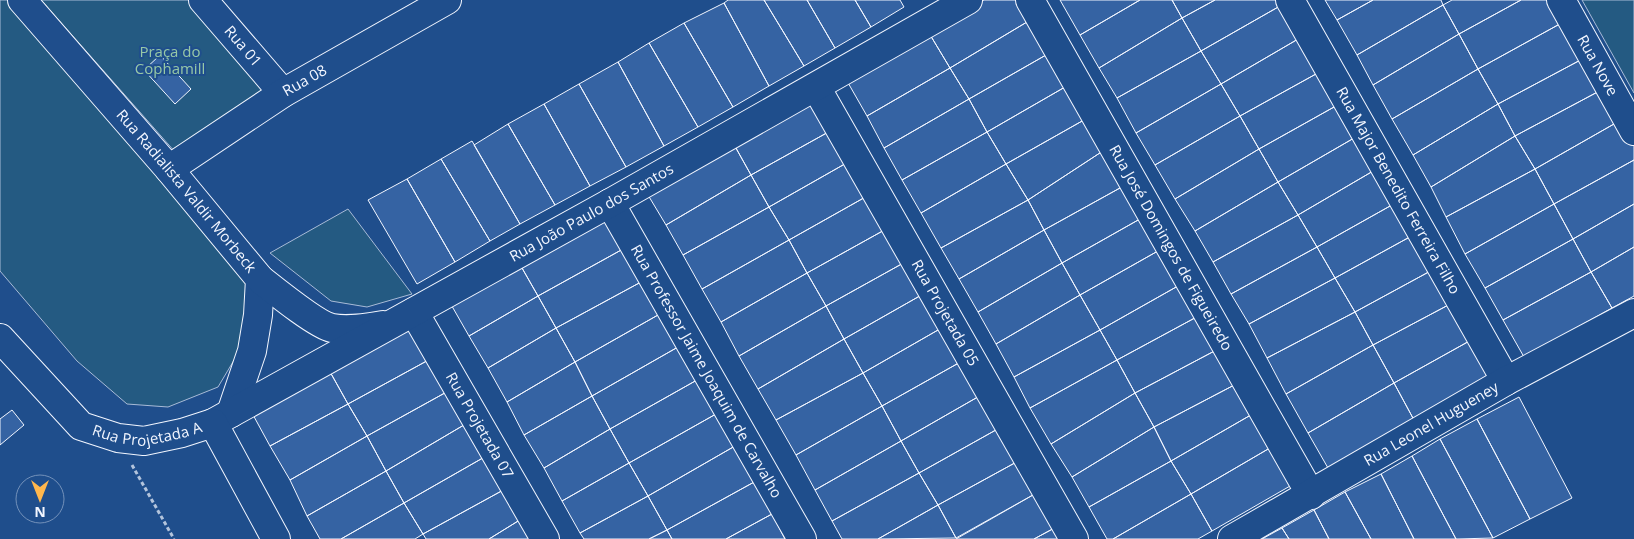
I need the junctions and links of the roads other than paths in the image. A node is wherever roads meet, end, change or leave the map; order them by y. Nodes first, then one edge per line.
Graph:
1 (22, 0) edge
2 (203, 0) edge
3 (447, 0) edge
4 (968, 0) edge
5 (1030, 0) edge
6 (1290, 0) edge
7 (1561, 0) edge
8 (816, 87) junction
9 (283, 93) junction
10 (1634, 131) edge
11 (169, 169) junction
12 (610, 203) junction
13 (260, 279) junction
14 (1634, 313) edge
15 (404, 318) junction
16 (0, 338) edge
17 (1506, 381) junction
18 (222, 418) junction
19 (1311, 495) junction
20 (276, 539) edge
21 (545, 539) edge
22 (802, 539) edge
23 (1074, 539) edge
24 (1232, 539) edge

1 - 11 street, Rua Radialista Valdir Morbeck
2 - 9 street, Rua 01
3 - 9 street, Rua 08
4 - 8 street, Rua João Paulo dos Santos
5 - 19 street, Rua José Domingos de Figueiredo
6 - 17 street, Rua Major Benedito Ferreira Filho
7 - 10 street, Rua Nove
8 - 12 street, Rua João Paulo dos Santos
8 - 23 street, Rua Projetada 05
9 - 11 street, Rua 08
11 - 13 street, Rua Radialista Valdir Morbeck
12 - 15 street, Rua João Paulo dos Santos
12 - 22 street, Rua Professor Jaime Joaquim de Carvalho
13 - 15 street
13 - 18 street, Rua Radialista Valdir Morbeck
14 - 17 street, Rua Leonel Hugueney
15 - 18 street, Rua João Paulo dos Santos
15 - 21 street, Rua Projetada 07
16 - 18 street, Rua Projetada A
17 - 19 street, Rua Leonel Hugueney
18 - 20 street
19 - 24 street, Rua Leonel Hugueney

